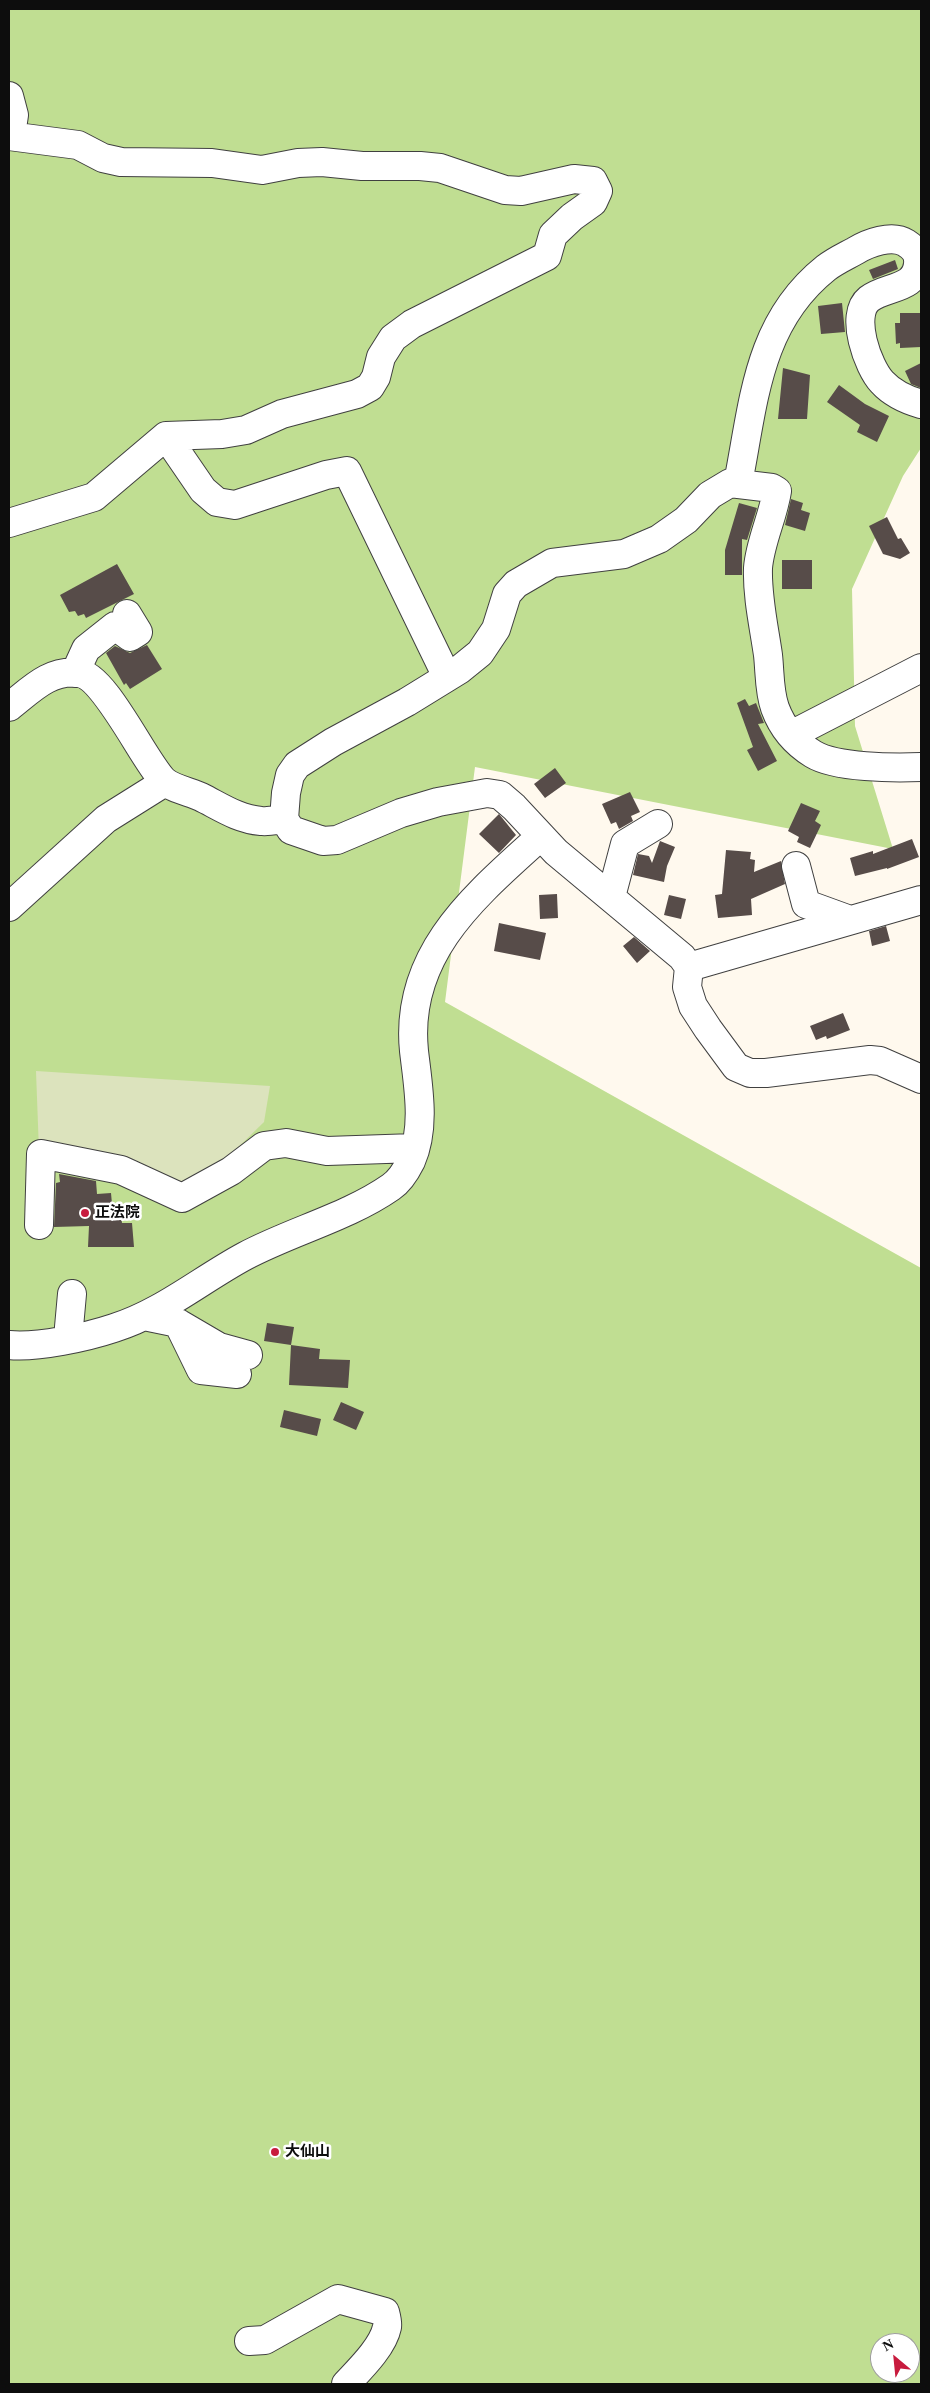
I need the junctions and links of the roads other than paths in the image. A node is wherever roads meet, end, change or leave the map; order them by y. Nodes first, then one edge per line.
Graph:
1 (9, 96) edge
2 (10, 135) edge
3 (921, 404) edge
4 (166, 436) junction
5 (738, 483) junction
6 (9, 523) edge
7 (128, 614) dead end
8 (921, 668) edge
9 (75, 673) junction
10 (447, 677) junction
11 (9, 707) edge
12 (791, 735) junction
13 (921, 768) edge
14 (165, 782) junction
15 (284, 819) junction
16 (658, 824) dead end
17 (541, 836) junction
18 (796, 866) dead end
19 (612, 897) junction
20 (921, 900) edge
21 (9, 907) edge
22 (850, 920) junction
23 (689, 967) junction
24 (921, 1079) edge
25 (415, 1148) junction
26 (40, 1224) dead end
27 (72, 1294) dead end
28 (144, 1316) junction
29 (68, 1338) junction
30 (9, 1345) edge
31 (242, 1364) dead end
32 (249, 2341) dead end
33 (346, 2384) edge

1 - 2 street
2 - 4 street
3 - 5 street
4 - 6 street
4 - 10 street
5 - 10 street
5 - 12 street
7 - 9 street
8 - 12 street
9 - 11 street
9 - 14 street
10 - 15 street
12 - 13 street
14 - 15 street
14 - 21 street
15 - 17 street
16 - 19 street
17 - 19 street
17 - 25 street
18 - 22 street
19 - 23 street
20 - 22 street
22 - 23 street
23 - 24 street
25 - 26 street
25 - 28 street
27 - 29 street
28 - 29 street
28 - 31 street
29 - 30 street
32 - 33 street

